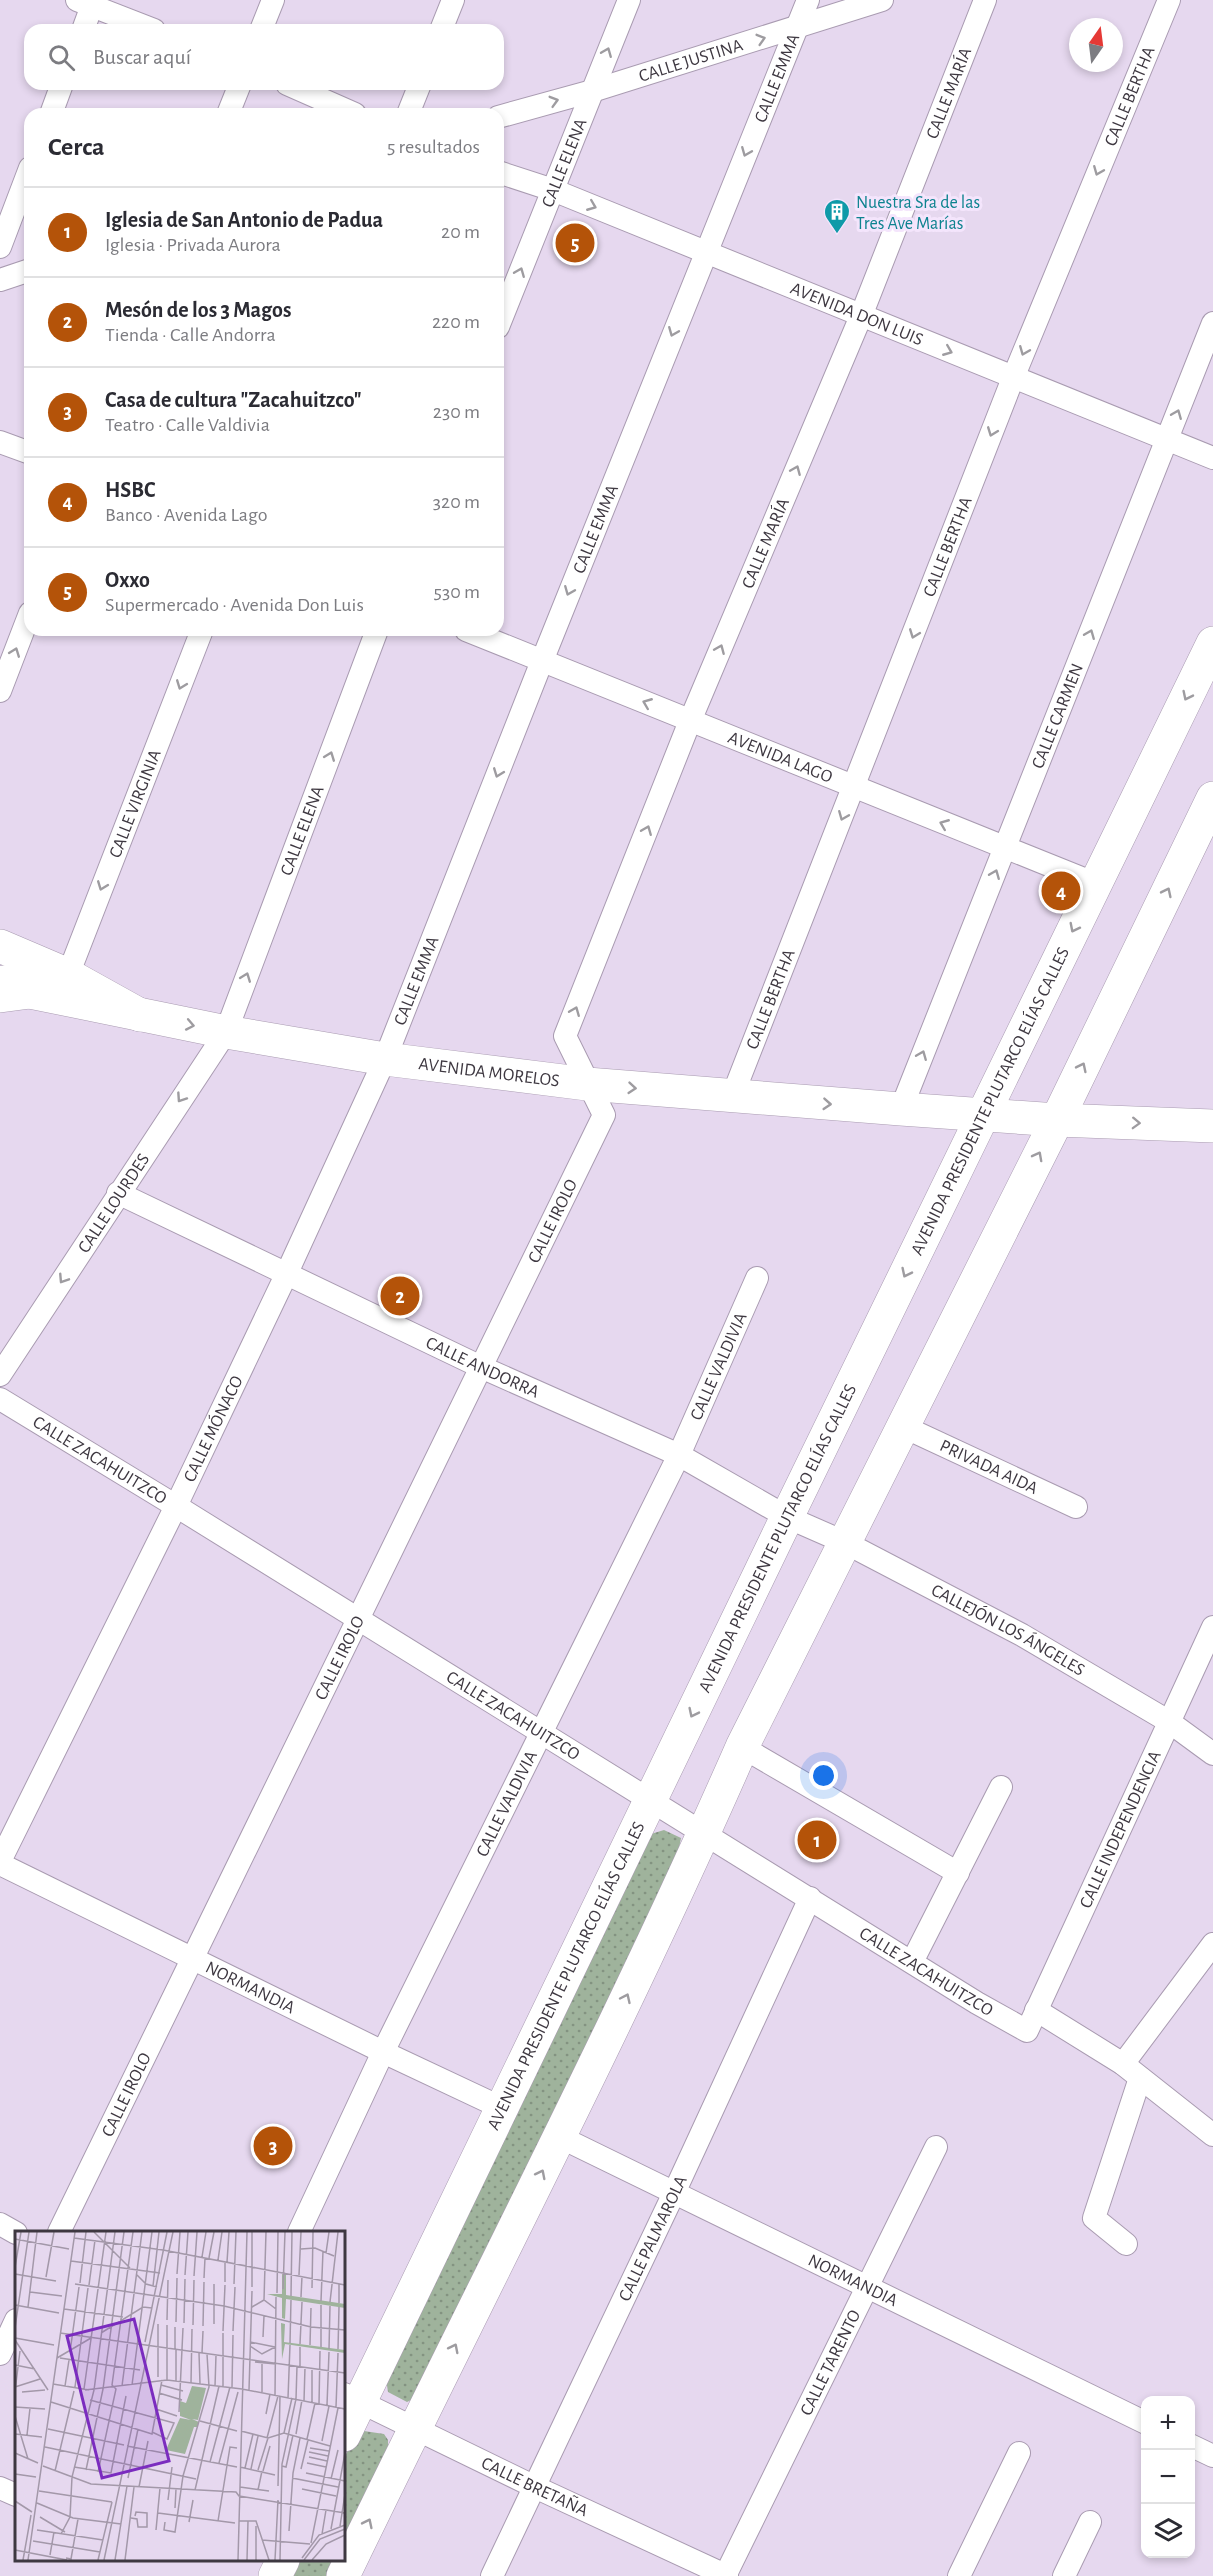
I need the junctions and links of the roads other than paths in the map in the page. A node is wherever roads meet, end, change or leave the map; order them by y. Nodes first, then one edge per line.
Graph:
1 (273, 0) edge
2 (453, 0) edge
3 (629, 0) edge
4 (808, 0) edge
5 (882, 0) edge
6 (986, 0) edge
7 (1169, 0) edge
8 (88, 2) edge
9 (83, 24) edge
10 (140, 24) edge
11 (263, 24) edge
12 (443, 24) edge
13 (797, 28) junction
14 (60, 90) edge
15 (238, 90) edge
16 (301, 90) edge
17 (418, 90) edge
18 (591, 91) junction
19 (53, 108) edge
20 (230, 108) edge
21 (341, 108) edge
22 (410, 108) edge
23 (504, 115) edge
24 (504, 174) edge
25 (24, 184) edge
26 (553, 190) junction
27 (0, 247) edge
28 (705, 252) junction
29 (24, 272) edge
30 (0, 280) edge
31 (504, 312) edge
32 (861, 316) junction
33 (1213, 323) edge
34 (1013, 378) junction
35 (1167, 439) junction
36 (0, 442) edge
37 (24, 451) edge
38 (1213, 458) edge
39 (24, 629) edge
40 (200, 636) edge
41 (375, 636) edge
42 (481, 636) edge
43 (1213, 643) edge
44 (542, 660) junction
45 (0, 691) edge
46 (690, 721) junction
47 (854, 787) junction
48 (1213, 798) edge
49 (1005, 848) junction
50 (1096, 884) junction
51 (0, 946) edge
52 (68, 975) junction
53 (0, 980) edge
54 (15, 994) edge
55 (140, 1015) junction
56 (226, 1032) junction
57 (385, 1059) junction
58 (587, 1084) junction
59 (732, 1097) junction
60 (901, 1109) junction
61 (984, 1115) junction
62 (1057, 1120) junction
63 (1213, 1126) edge
64 (118, 1193) junction
65 (286, 1275) junction
66 (757, 1278) dead end
67 (481, 1367) junction
68 (0, 1375) edge
69 (0, 1399) edge
70 (902, 1426) junction
71 (679, 1455) junction
72 (176, 1506) junction
73 (1076, 1507) dead end
74 (787, 1517) junction
75 (844, 1542) junction
76 (358, 1618) junction
77 (1212, 1633) edge
78 (1168, 1721) junction
79 (543, 1732) junction
80 (742, 1747) junction
81 (1213, 1754) edge
82 (1001, 1787) dead end
83 (650, 1799) junction
84 (705, 1833) junction
85 (0, 1863) edge
86 (958, 1873) junction
87 (810, 1898) junction
88 (1213, 1944) edge
89 (193, 1958) junction
90 (912, 1962) junction
91 (1036, 2010) junction
92 (1027, 2031) joint
93 (383, 2052) junction
94 (1132, 2071) junction
95 (502, 2108) junction
96 (1213, 2135) edge
97 (560, 2137) junction
98 (936, 2147) dead end
99 (674, 2193) junction
100 (0, 2224) edge
101 (59, 2231) edge
102 (299, 2231) edge
103 (15, 2232) edge
104 (1126, 2244) dead end
105 (867, 2287) junction
106 (15, 2322) edge
107 (0, 2354) edge
108 (352, 2398) edge
109 (1141, 2421) edge
110 (414, 2429) junction
111 (345, 2430) edge
112 (1195, 2447) edge
113 (1019, 2453) dead end
114 (1213, 2456) edge
115 (535, 2487) junction
116 (0, 2488) edge
117 (15, 2495) edge
118 (1090, 2522) dead end
119 (282, 2561) edge
120 (275, 2576) edge
121 (343, 2576) edge
122 (492, 2576) edge
123 (726, 2576) edge
124 (959, 2576) edge
125 (1064, 2576) edge

1 - 11 street
2 - 12 street
18 -> 3 street, CALLE ELENA
4 - 13 street, CALLE EMMA
5 - 13 street, CALLE JUSTINA
6 - 32 street, CALLE MARÍA
7 -> 34 street, CALLE BERTHA
8 - 9 street
8 - 10 street
18 -> 13 street, CALLE JUSTINA
13 -> 28 street, CALLE EMMA
14 - 19 street
15 - 20 street
16 - 21 street
17 - 22 street
23 -> 18 street, CALLE JUSTINA
18 - 26 street, CALLE ELENA
24 - 26 street, AVENIDA DON LUIS
25 - 27 street
26 -> 28 street, AVENIDA DON LUIS
31 -> 26 street, CALLE ELENA
28 - 32 street, AVENIDA DON LUIS
28 -> 44 street, CALLE EMMA
29 - 30 street
32 -> 34 street, AVENIDA DON LUIS
46 -> 32 street, CALLE MARÍA
35 -> 33 street, CALLE CARMEN
34 - 35 street, AVENIDA DON LUIS
34 -> 47 street, CALLE BERTHA
35 - 38 street, AVENIDA DON LUIS
49 -> 35 street, CALLE CARMEN
36 - 37 street
45 -> 39 street
40 -> 52 street, CALLE VIRGINIA
56 -> 41 street, CALLE ELENA
42 - 44 street, AVENIDA LAGO
43 -> 50 main road, AVENIDA PRESIDENTE PLUTARCO ELÍAS CALLES
46 -> 44 street, AVENIDA LAGO
44 -> 57 street, CALLE EMMA
46 - 47 street, AVENIDA LAGO
58 -> 46 street, CALLE MARÍA
49 -> 47 street, AVENIDA LAGO
47 -> 59 street, CALLE BERTHA
62 -> 48 main road
49 - 50 street, AVENIDA LAGO
60 -> 49 street, CALLE CARMEN
50 -> 61 main road, AVENIDA PRESIDENTE PLUTARCO ELÍAS CALLES
51 - 52 main road
52 - 55 main road
53 - 54 main road, AVENIDA MORELOS
54 - 55 main road, AVENIDA MORELOS
55 -> 56 main road, AVENIDA MORELOS
56 - 57 main road, AVENIDA MORELOS
56 -> 64 street, CALLE LOURDES
57 - 58 main road, AVENIDA MORELOS
57 - 65 street, CALLE MÓNACO
58 -> 59 main road, AVENIDA MORELOS
58 - 67 street, CALLE IROLO
59 -> 60 main road, AVENIDA MORELOS
60 - 61 main road, AVENIDA MORELOS
61 - 62 main road, AVENIDA MORELOS
61 -> 74 main road, AVENIDA PRESIDENTE PLUTARCO ELÍAS CALLES
62 -> 63 main road, AVENIDA MORELOS
70 -> 62 main road
64 - 65 street, CALLE ANDORRA
64 -> 68 street, CALLE LOURDES
65 - 67 street, CALLE ANDORRA
65 - 72 street, CALLE MÓNACO
66 - 71 street, CALLE VALDIVIA
67 - 71 street, CALLE ANDORRA
67 - 76 street, CALLE IROLO
69 - 72 street, CALLE ZACAHUITZCO
70 - 73 street, PRIVADA AIDA
70 - 75 main road
71 - 74 street, CALLE ANDORRA
71 - 79 street, CALLE VALDIVIA
72 - 76 street, CALLE ZACAHUITZCO
72 - 85 street, CALLE MÓNACO
74 - 75 street, CALLE ANDORRA
74 -> 83 main road, AVENIDA PRESIDENTE PLUTARCO ELÍAS CALLES
75 - 78 street, CALLEJÓN LOS ÁNGELES
75 - 80 main road
76 - 79 street, CALLE ZACAHUITZCO
76 - 89 street, CALLE IROLO
77 - 78 street, CALLE INDEPENDENCIA
78 - 81 street, CALLEJÓN LOS ÁNGELES
78 - 91 street, CALLE INDEPENDENCIA
79 - 83 street, CALLE ZACAHUITZCO
79 - 93 street, CALLE VALDIVIA
80 - 84 main road
80 - 86 street
82 - 86 street
83 - 84 street, CALLE ZACAHUITZCO
83 - 95 main road, AVENIDA PRESIDENTE PLUTARCO ELÍAS CALLES
84 - 87 street, CALLE ZACAHUITZCO
97 -> 84 main road
85 - 89 street, NORMANDIA
86 - 90 street
87 - 90 street, CALLE ZACAHUITZCO
87 - 99 street, CALLE PALMAROLA
88 - 94 street
89 - 93 street, NORMANDIA
89 - 101 street, CALLE IROLO
90 - 92 street, CALLE ZACAHUITZCO
91 - 92 street, CALLE INDEPENDENCIA
91 - 94 street
93 - 95 street, NORMANDIA
93 - 102 street, CALLE VALDIVIA
94 - 96 street
94 - 104 street
95 - 108 main road, AVENIDA PRESIDENTE PLUTARCO ELÍAS CALLES
97 - 99 street, NORMANDIA
110 -> 97 main road
98 - 105 street, CALLE TARENTO
99 - 105 street, NORMANDIA
99 - 115 street, CALLE PALMAROLA
100 - 103 street
105 - 109 street, NORMANDIA
105 - 123 street, CALLE TARENTO
106 - 107 street
108 - 110 street, CALLE BRETAÑA
108 - 111 main road, AVENIDA PRESIDENTE PLUTARCO ELÍAS CALLES
110 - 115 street, CALLE BRETAÑA
121 -> 110 main road
112 - 114 street
113 - 124 street
115 - 122 street, CALLE PALMAROLA
115 - 123 street, CALLE BRETAÑA
116 - 117 street
118 - 125 street
119 - 120 main road

